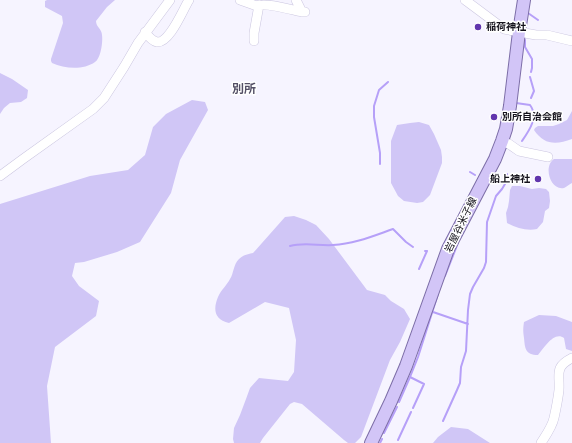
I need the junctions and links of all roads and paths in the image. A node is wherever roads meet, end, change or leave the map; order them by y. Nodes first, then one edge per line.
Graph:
1 (170, 0) edge
2 (189, 0) edge
3 (240, 0) edge
4 (296, 0) edge
5 (465, 0) edge
6 (524, 0) edge
7 (259, 5) junction
8 (145, 32) junction
9 (519, 32) junction
10 (254, 41) dead end
11 (572, 41) edge
12 (502, 141) junction
13 (548, 157) dead end
14 (0, 176) edge
15 (572, 358) edge
16 (371, 443) edge
17 (541, 443) edge

1 - 8 street
2 - 8 street
3 - 7 street
4 - 7 street
5 - 9 street
6 - 9 main road, 岩屋谷米子線
7 - 10 street
8 - 14 street
9 - 11 street
9 - 12 main road, 岩屋谷米子線
12 - 13 street
12 - 16 main road, 岩屋谷米子線
15 - 17 street

